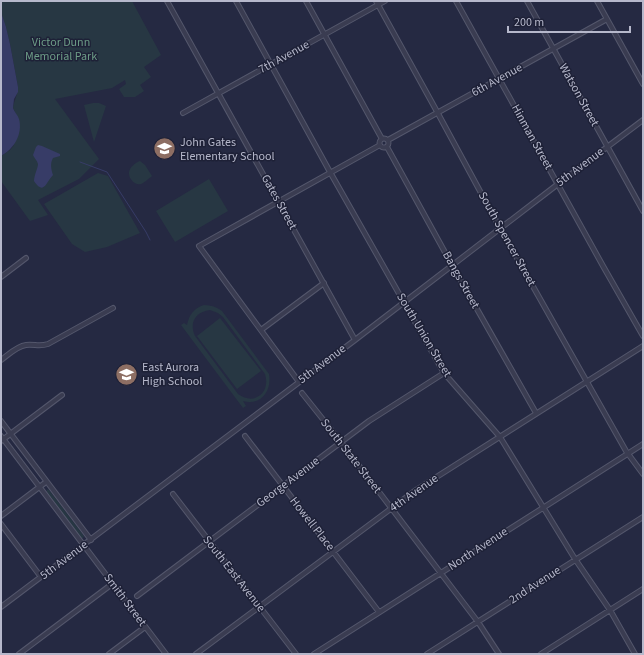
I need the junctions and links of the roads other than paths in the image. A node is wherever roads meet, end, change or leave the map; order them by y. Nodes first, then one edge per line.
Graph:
1 (167, 1) edge
2 (236, 1) edge
3 (306, 1) edge
4 (385, 1) edge
5 (456, 1) edge
6 (527, 1) edge
7 (597, 1) edge
8 (377, 3) edge
9 (607, 19) junction
10 (325, 34) junction
11 (553, 49) junction
12 (270, 65) junction
13 (500, 78) junction
14 (643, 84) edge
15 (218, 94) junction
16 (183, 113) dead end
17 (438, 113) junction
18 (643, 120) edge
19 (382, 139) junction
20 (388, 140) junction
21 (380, 145) junction
22 (607, 146) junction
23 (387, 147) junction
24 (330, 172) junction
25 (558, 184) junction
26 (278, 201) junction
27 (643, 211) edge
28 (500, 228) junction
29 (26, 258) dead end
30 (452, 265) junction
31 (1, 277) edge
32 (324, 283) junction
33 (404, 302) junction
34 (113, 308) dead end
35 (262, 330) junction
36 (643, 336) edge
37 (355, 340) junction
38 (643, 346) edge
39 (1, 360) edge
40 (444, 373) junction
41 (299, 382) junction
42 (587, 382) junction
43 (302, 393) dead end
44 (62, 395) dead end
45 (536, 413) junction
46 (1, 421) edge
47 (10, 434) junction
48 (245, 436) dead end
49 (500, 437) junction
50 (2, 438) edge
51 (341, 442) junction
52 (643, 444) edge
53 (628, 454) junction
54 (643, 474) edge
55 (46, 482) junction
56 (283, 486) junction
57 (40, 487) junction
58 (173, 494) dead end
59 (543, 508) junction
60 (392, 509) junction
61 (1, 516) edge
62 (643, 517) edge
63 (1, 524) edge
64 (91, 540) junction
65 (209, 542) junction
66 (83, 545) junction
67 (334, 552) junction
68 (575, 559) junction
69 (441, 573) junction
70 (41, 577) junction
71 (112, 584) junction
72 (643, 589) edge
73 (136, 596) dead end
74 (260, 607) junction
75 (1, 608) edge
76 (610, 610) junction
77 (379, 612) junction
78 (478, 622) junction
79 (145, 627) junction
80 (19, 654) edge
81 (109, 654) edge
82 (166, 654) edge
83 (196, 654) edge
84 (296, 654) edge
85 (314, 654) edge
86 (427, 654) edge
87 (499, 654) edge
88 (541, 654) edge
89 (635, 654) edge

1 - 15 street, Gates Street
2 - 12 street, South Union Street
3 - 10 street
4 - 8 street, 7th Avenue
5 - 13 street, Hinman Street
6 - 11 street, Watson Street
7 - 9 street
8 - 10 street, 7th Avenue
8 - 17 street, South Spencer Street
9 - 11 street, 6th Avenue
9 - 14 street
10 - 12 street, 7th Avenue
10 - 19 street
11 - 13 street, 6th Avenue
11 - 22 street, Watson Street
12 - 15 street, 7th Avenue
12 - 24 street, South Union Street
13 - 17 street, 6th Avenue
13 - 25 street, Hinman Street
15 - 16 street, 7th Avenue
15 - 26 street, Gates Street
17 - 20 street, 6th Avenue
17 - 28 street, South Spencer Street
18 - 22 street, 5th Avenue
19 - 20 street
19 - 21 street
20 - 23 street
21 - 23 street
21 - 24 street
22 - 25 street, 5th Avenue
22 - 27 street, Watson Street
23 - 30 street, Bangs Street
24 - 26 street
24 - 33 street, South Union Street
25 - 28 street, 5th Avenue
25 - 36 street, Hinman Street
26 - 32 street, Gates Street
26 - 35 street
28 - 30 street, 5th Avenue
28 - 42 street, South Spencer Street
29 - 31 street
30 - 33 street, 5th Avenue
30 - 45 street, Bangs Street
32 - 35 street
32 - 37 street, Gates Street
33 - 37 street, 5th Avenue
33 - 40 street, South Union Street
34 - 39 street
35 - 41 street
37 - 41 street, 5th Avenue
38 - 42 street, 4th Avenue
40 - 49 street, South Union Street
40 - 51 street, George Avenue
41 - 64 street, 5th Avenue
42 - 45 street, 4th Avenue
42 - 53 street, South Spencer Street
43 - 51 street, South State Street
44 - 47 street
45 - 49 street, 4th Avenue
46 - 47 street
47 - 50 street
47 - 55 street
48 - 56 street, Howell Place
49 - 59 street, South Union Street
49 - 60 street, 4th Avenue
50 - 57 street, Smith Street
51 - 56 street, George Avenue
51 - 60 street, South State Street
52 - 53 street, North Avenue
53 - 54 street, South Spencer Street
53 - 59 street, North Avenue
55 - 57 street
55 - 64 street
56 - 65 street, George Avenue
56 - 67 street, Howell Place
57 - 61 street
57 - 66 street, Smith Street
58 - 65 street, South East Avenue
59 - 68 street, South Union Street
59 - 69 street, North Avenue
60 - 67 street, 4th Avenue
60 - 69 street, South State Street
62 - 68 street, 2nd Avenue
63 - 70 street
64 - 66 street, 5th Avenue
65 - 73 street, George Avenue
65 - 74 street, South East Avenue
66 - 70 street, 5th Avenue
66 - 71 street, Smith Street
67 - 74 street, 4th Avenue
67 - 77 street, Howell Place
68 - 76 street, South Union Street
68 - 78 street, 2nd Avenue
69 - 77 street, North Avenue
69 - 78 street, South State Street
70 - 75 street, 5th Avenue
71 - 79 street, Smith Street
71 - 80 street
72 - 76 street
74 - 83 street, 4th Avenue
74 - 84 street, South East Avenue
76 - 88 street
76 - 89 street, South Union Street
77 - 85 street, North Avenue
78 - 86 street, 2nd Avenue
78 - 87 street, South State Street
79 - 81 street
79 - 82 street, Smith Street

